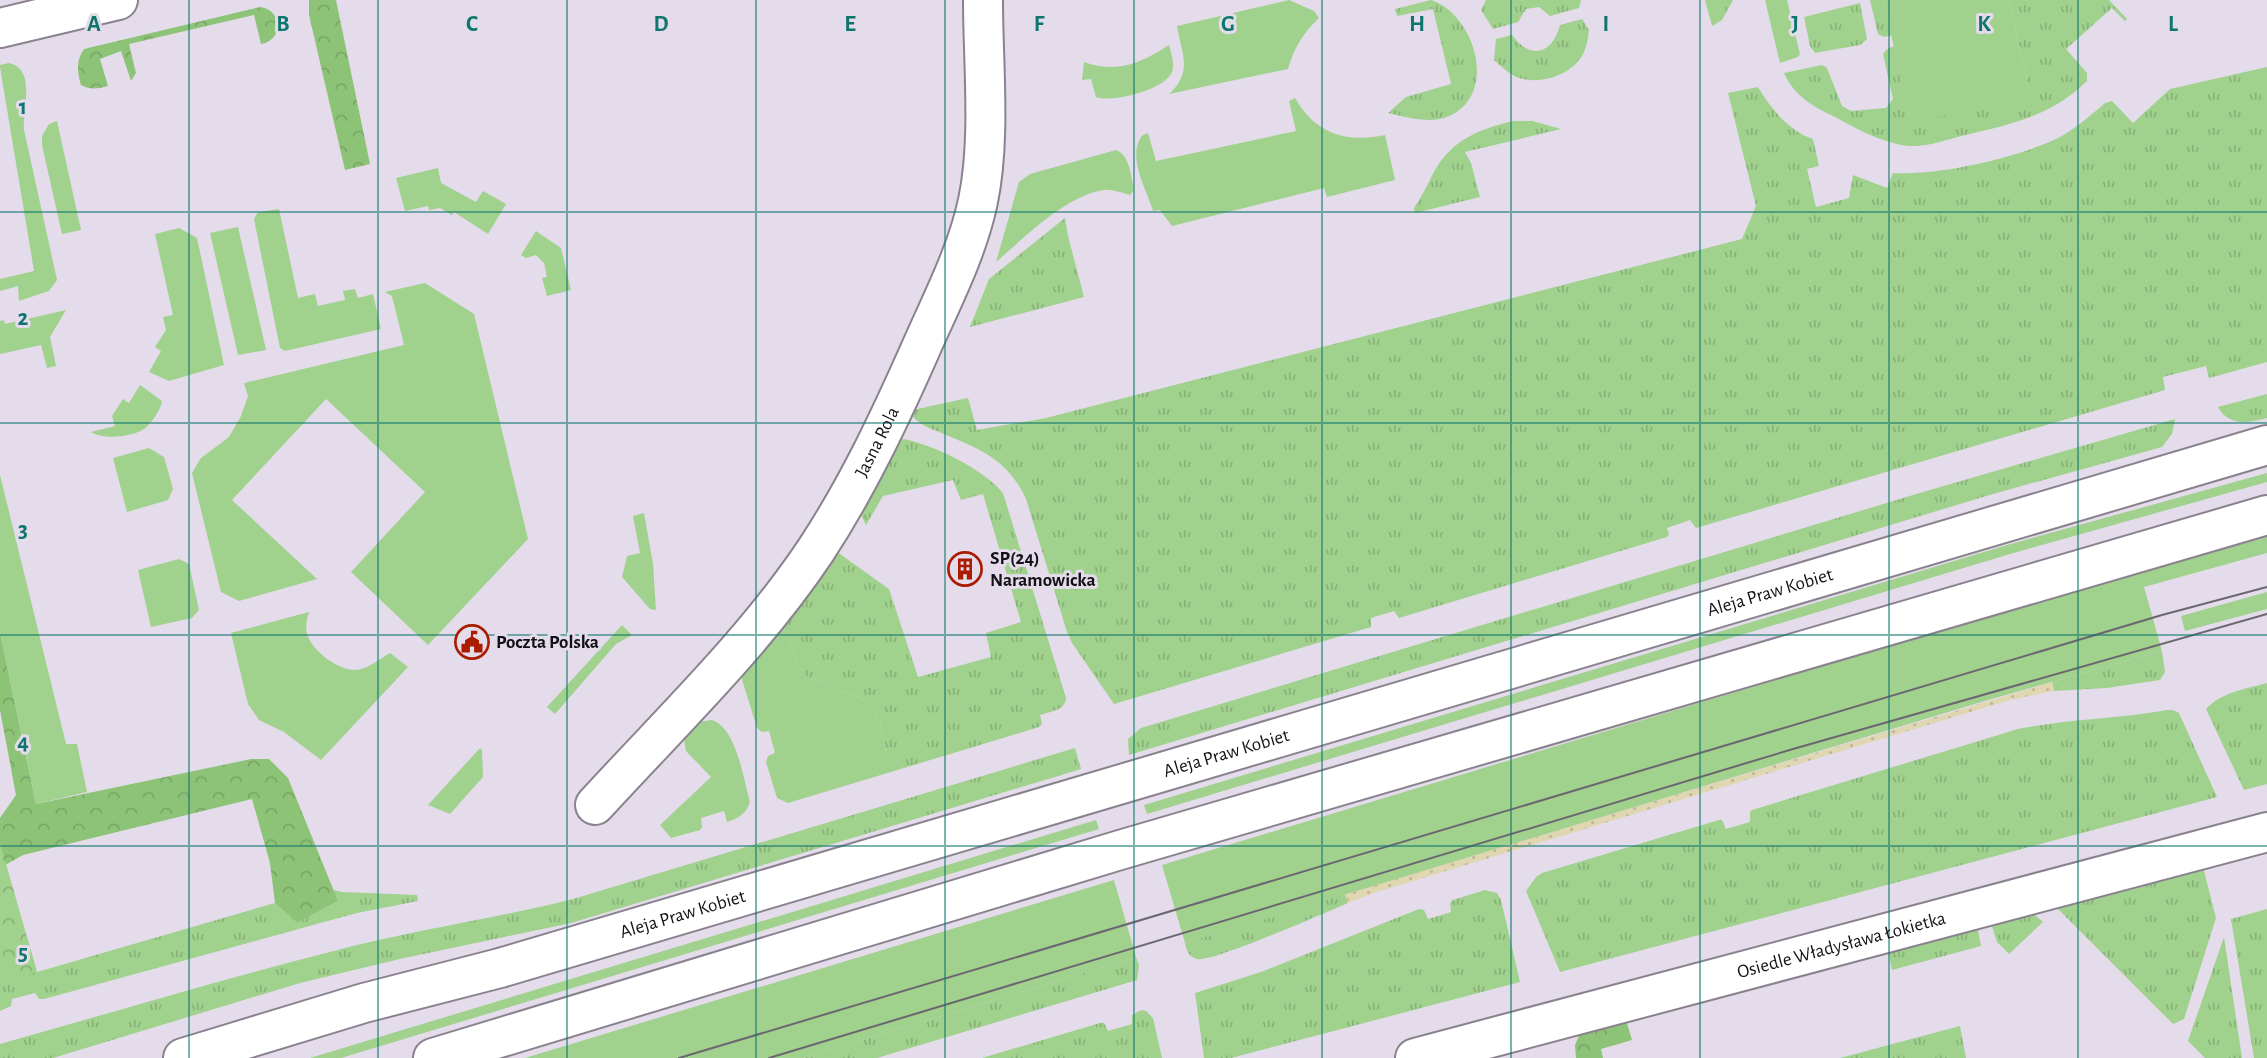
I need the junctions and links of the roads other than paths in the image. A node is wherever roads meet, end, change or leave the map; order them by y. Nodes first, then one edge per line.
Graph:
1 (118, 0) edge
2 (983, 0) edge
3 (0, 28) edge
4 (2267, 445) edge
5 (2267, 515) edge
6 (594, 805) dead end
7 (2267, 832) edge
8 (183, 1058) edge
9 (433, 1058) edge
10 (1415, 1058) edge

1 - 3 street
2 - 6 street, Jasna Rola
4 - 8 street, Aleja Praw Kobiet
5 - 9 street
7 - 10 street, Osiedle Władysława Łokietka

